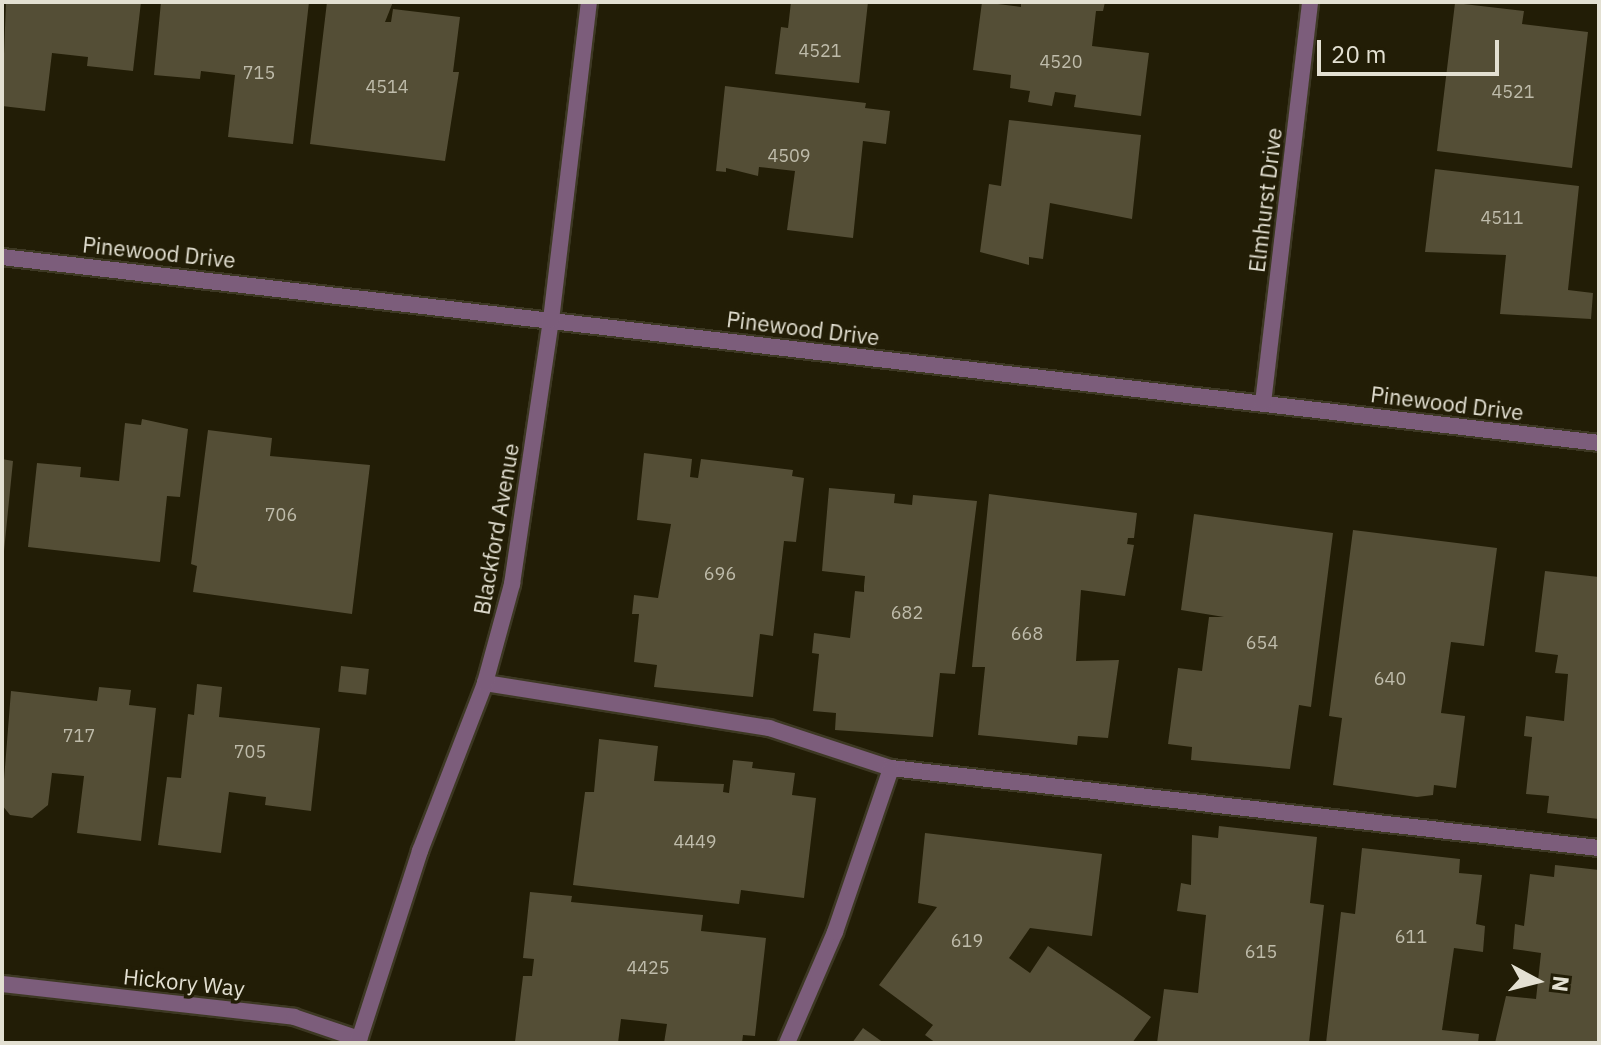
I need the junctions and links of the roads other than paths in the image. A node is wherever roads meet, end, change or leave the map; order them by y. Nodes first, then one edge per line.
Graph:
1 (589, 2) edge
2 (1310, 2) edge
3 (2, 257) edge
4 (551, 320) junction
5 (1263, 403) junction
6 (1599, 443) edge
7 (485, 683) junction
8 (891, 768) junction
9 (1599, 848) edge
10 (2, 984) edge
11 (358, 1041) edge
12 (787, 1043) edge

1 - 4 street, Blackford Avenue
2 - 5 street, Elmhurst Drive
3 - 4 street, Pinewood Drive
4 - 5 street, Pinewood Drive
4 - 7 street, Blackford Avenue
5 - 6 street, Pinewood Drive
7 - 8 street
7 - 11 street, Blackford Avenue
8 - 9 street
8 - 12 street
10 - 11 street, Hickory Way

